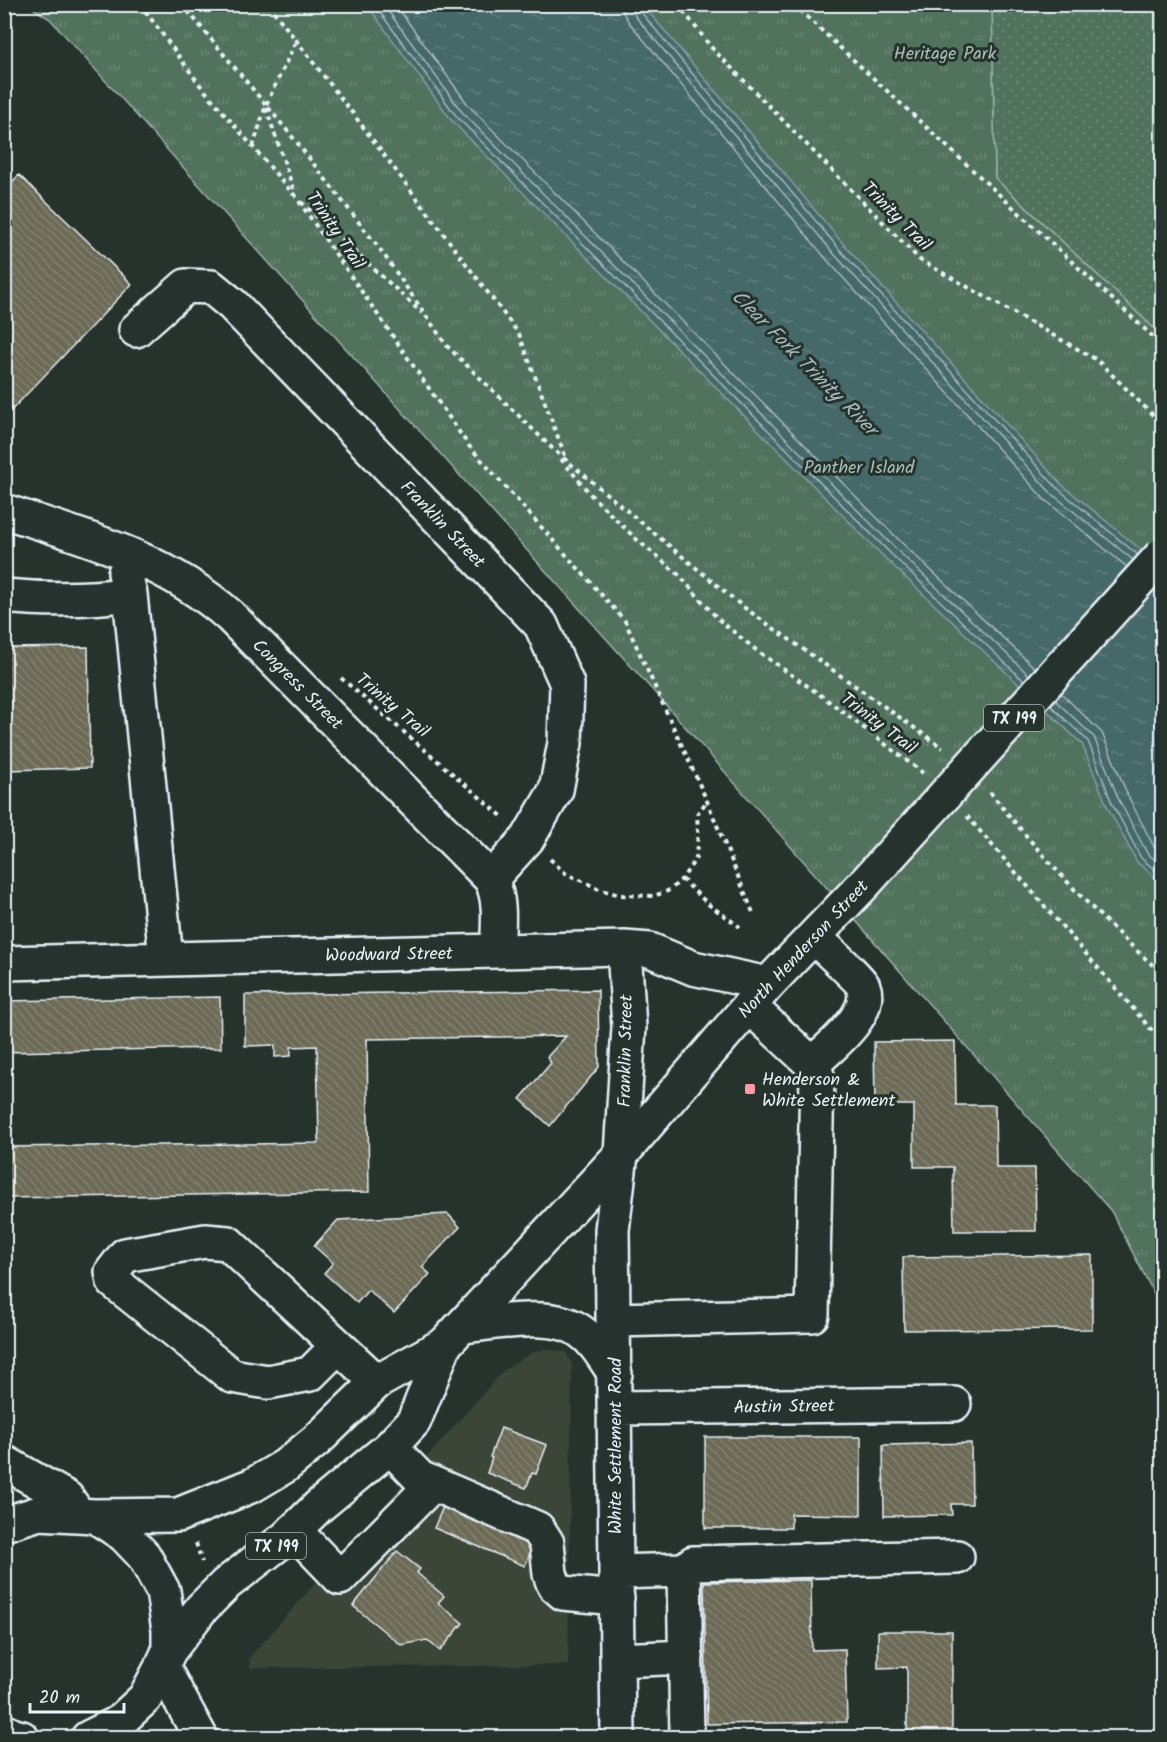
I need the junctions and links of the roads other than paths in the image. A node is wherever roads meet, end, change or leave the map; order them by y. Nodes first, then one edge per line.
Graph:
1 (136, 330) dead end
2 (4, 511) edge
3 (121, 549) junction
4 (1162, 555) edge
5 (130, 594) junction
6 (4, 596) edge
7 (491, 879) junction
8 (814, 937) junction
9 (624, 948) junction
10 (497, 951) junction
11 (166, 959) junction
12 (4, 963) edge
13 (759, 995) junction
14 (812, 1064) junction
15 (621, 1154) junction
16 (614, 1320) junction
17 (454, 1335) junction
18 (338, 1346) junction
19 (615, 1374) junction
20 (377, 1382) junction
21 (954, 1404) dead end
22 (615, 1408) junction
23 (390, 1447) junction
24 (4, 1462) edge
25 (433, 1484) junction
26 (86, 1515) junction
27 (4, 1524) edge
28 (294, 1530) junction
29 (957, 1557) dead end
30 (684, 1570) junction
31 (616, 1585) junction
32 (686, 1657) junction
33 (165, 1658) junction
34 (617, 1660) junction
35 (4, 1731) edge
36 (22, 1737) edge
37 (88, 1737) edge
38 (201, 1737) edge
39 (618, 1737) edge
40 (687, 1737) edge

1 - 7 street, Franklin Street
2 - 3 street, Congress Street
3 - 5 street
3 - 7 street, Congress Street
4 - 8 street, North Henderson Street / TX 199, bridge
5 - 6 street
5 - 11 street
7 - 10 street
8 - 13 street, North Henderson Street / TX 199
8 - 14 street
9 - 10 street, Woodward Street
9 - 13 street, Woodward Street
9 - 15 street, Franklin Street
10 - 11 street, Woodward Street
11 - 12 street, Woodward Street
13 - 14 street
13 - 15 street, North Henderson Street / TX 199
14 - 16 street
15 - 16 street, White Settlement Road
15 - 17 street, North Henderson Street / TX 199
16 - 19 street, White Settlement Road
17 - 19 street
17 - 20 street, North Henderson Street / TX 199
17 - 23 street, North Henderson Street / TX 199
18 - 18 street
18 - 20 street
19 - 22 street, White Settlement Road
20 - 26 street, North Henderson Street / TX 199
21 - 22 street, Austin Street
22 - 31 street, White Settlement Road
23 - 25 street
23 - 28 street, North Henderson Street / TX 199
24 - 26 street
25 - 28 street
25 - 31 street
26 - 27 street, North Henderson Street
26 - 33 street
28 - 33 street, North Henderson Street / TX 199
29 - 30 street
30 - 31 street
30 - 32 street
31 - 34 street, White Settlement Road
32 - 34 street
32 - 40 street
33 - 37 street, North Henderson Street
33 - 38 street
34 - 39 street, White Settlement Road
35 - 36 street

